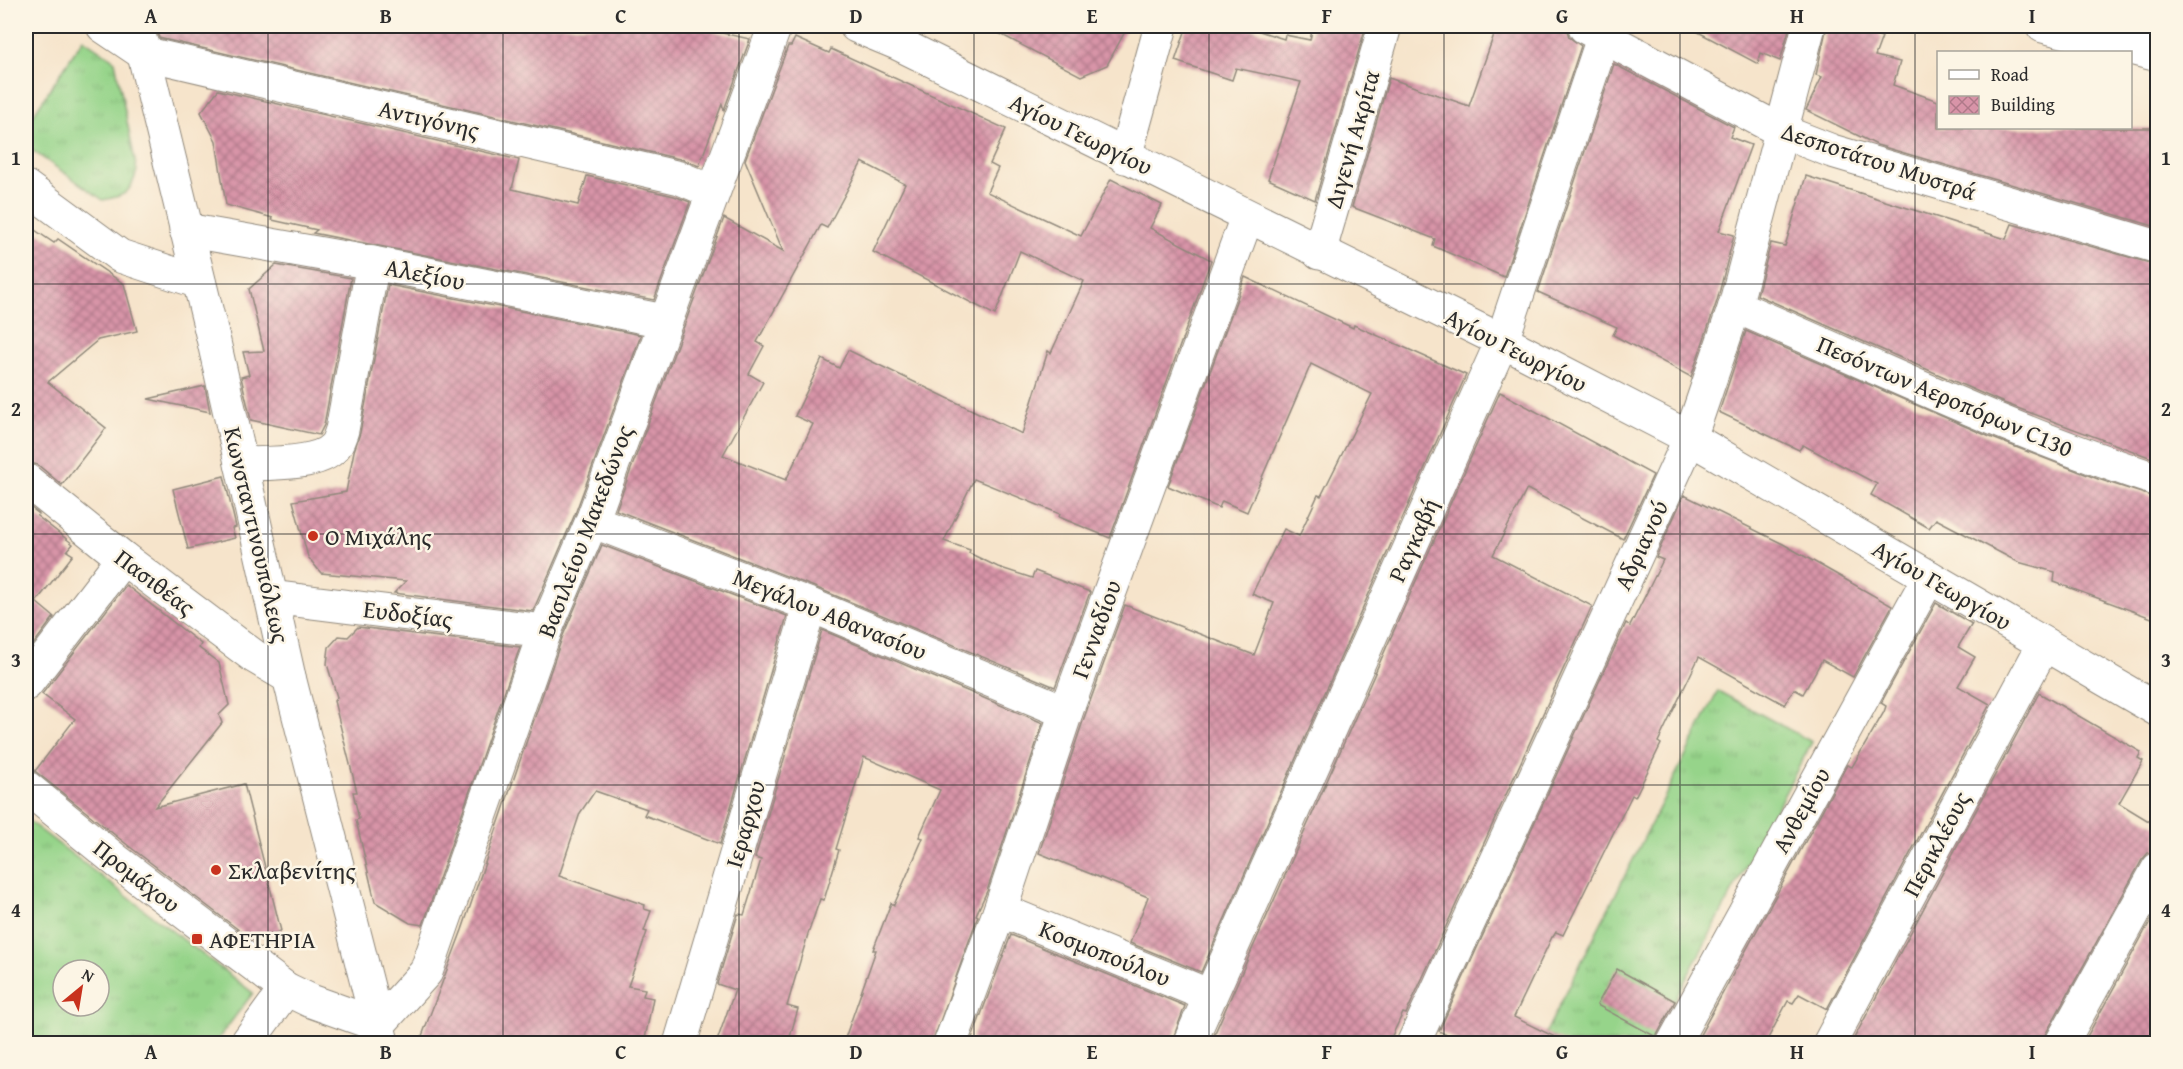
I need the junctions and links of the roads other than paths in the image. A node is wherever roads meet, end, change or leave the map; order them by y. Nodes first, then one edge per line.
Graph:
1 (103, 26) edge
2 (775, 26) edge
3 (856, 26) edge
4 (1161, 26) edge
5 (1385, 26) edge
6 (1809, 26) edge
7 (2043, 26) edge
8 (1597, 29) edge
9 (901, 34) edge
10 (140, 39) edge
11 (2157, 55) edge
12 (1783, 132) junction
13 (1125, 157) junction
14 (26, 187) edge
15 (713, 192) junction
16 (1247, 217) junction
17 (186, 230) junction
18 (2157, 247) edge
19 (1319, 253) junction
20 (373, 263) junction
21 (199, 282) junction
22 (1736, 306) junction
23 (664, 321) junction
24 (1502, 341) junction
25 (1689, 438) junction
26 (241, 464) junction
27 (26, 480) edge
28 (2157, 480) edge
29 (592, 520) junction
30 (123, 558) junction
31 (1929, 577) junction
32 (271, 597) junction
33 (810, 605) junction
34 (545, 631) junction
35 (2044, 644) junction
36 (289, 677) junction
37 (26, 684) edge
38 (2157, 710) edge
39 (1066, 712) junction
40 (26, 787) edge
41 (2157, 869) edge
42 (1000, 910) junction
43 (286, 989) junction
44 (1210, 996) junction
45 (380, 1034) edge
46 (1423, 1040) edge
47 (246, 1044) edge
48 (680, 1044) edge
49 (950, 1044) edge
50 (1189, 1044) edge
51 (1673, 1044) edge
52 (1829, 1044) edge
53 (2061, 1044) edge

1 - 10 street
2 - 15 street, Βασιλείου Μακεδώνος
3 - 9 street, Αγίου Γεωργίου
4 - 13 street
5 - 19 street, Διγενή Ακρίτα
6 - 12 street, Αδριανού
7 - 11 street
8 - 12 street, Δεσποτάτου Μυστρά
8 - 24 street, Ραγκαβή
9 - 13 street, Αγίου Γεωργίου
10 - 15 street, Αντιγόνης
10 - 17 street, Κωνσταντινουπόλεως
12 - 18 street, Δεσποτάτου Μυστρά
12 - 22 street, Αδριανού
13 - 16 street, Αγίου Γεωργίου
14 - 21 street
15 - 23 street, Βασιλείου Μακεδώνος
16 - 19 street, Αγίου Γεωργίου
16 - 39 street, Γενναδίου
17 - 20 street, Αλεξίου
17 - 21 street, Κωνσταντινουπόλεως
19 - 24 street, Αγίου Γεωργίου
20 - 23 street, Αλεξίου
20 - 26 street
21 - 26 street, Κωνσταντινουπόλεως
22 - 25 street, Αδριανού
22 - 28 street, Πεσόντων Αεροπόρων C130
23 - 29 street, Βασιλείου Μακεδώνος
24 - 25 street, Αγίου Γεωργίου
24 - 44 street, Ραγκαβή
25 - 31 street, Αγίου Γεωργίου
25 - 46 street, Αδριανού
26 - 32 street, Κωνσταντινουπόλεως
27 - 30 street, Πασιθέας
29 - 33 street, Μεγάλου Αθανασίου
29 - 34 street, Βασιλείου Μακεδώνος
30 - 36 street, Πασιθέας
30 - 37 street
31 - 35 street, Αγίου Γεωργίου
31 - 51 street, Ανθεμίου
32 - 34 street, Ευδοξίας
32 - 36 street, Κωνσταντινουπόλεως
33 - 39 street, Μεγάλου Αθανασίου
33 - 48 street, Ιεραρχου
34 - 45 street, Βασιλείου Μακεδώνος
35 - 38 street, Αγίου Γεωργίου
35 - 52 street, Περικλέους
36 - 45 street, Κωνσταντινουπόλεως
39 - 42 street, Γενναδίου
40 - 43 street, Προμάχου
41 - 53 street
42 - 44 street, Κοσμοπούλου
42 - 49 street, Γενναδίου
43 - 45 street, Προμάχου
43 - 47 street
44 - 50 street, Ραγκαβή

